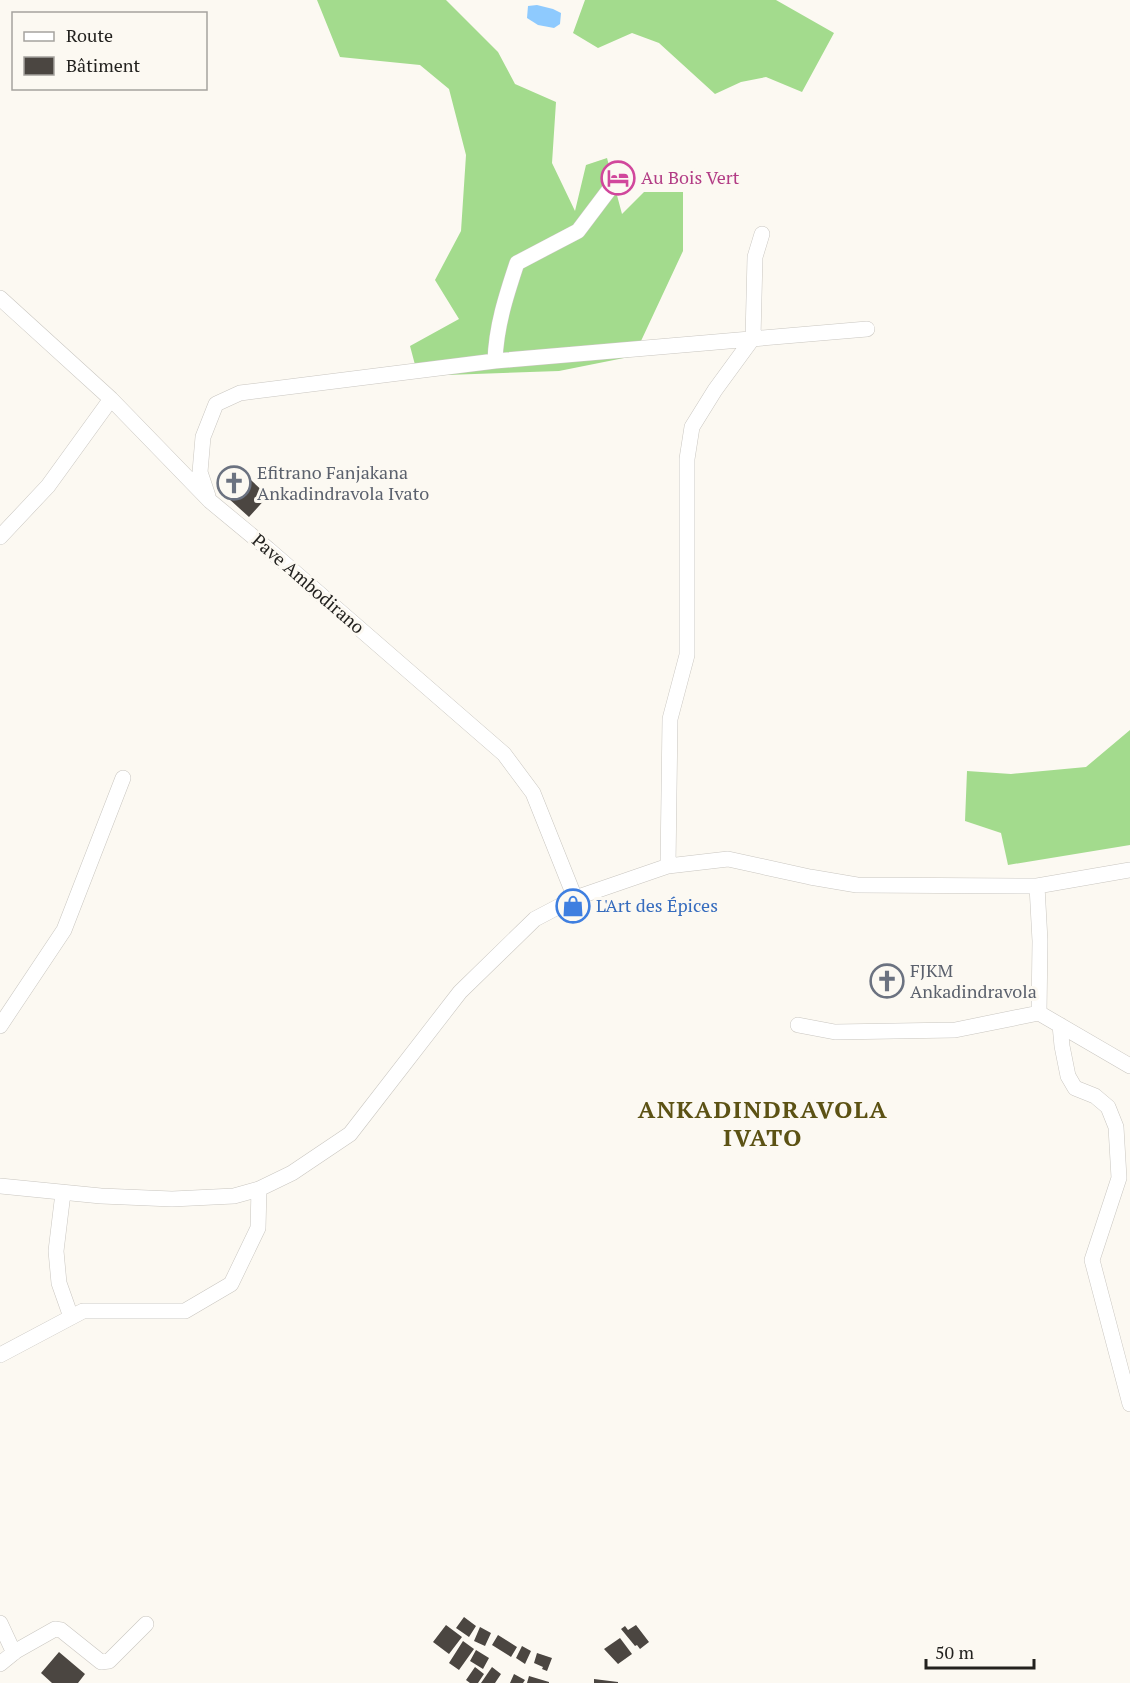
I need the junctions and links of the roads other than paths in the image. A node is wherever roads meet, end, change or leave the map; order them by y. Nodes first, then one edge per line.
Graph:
1 (618, 178) dead end
2 (762, 234) dead end
3 (0, 298) edge
4 (867, 329) dead end
5 (753, 338) junction
6 (495, 361) junction
7 (111, 399) junction
8 (210, 501) junction
9 (0, 537) edge
10 (123, 778) dead end
11 (668, 866) junction
12 (1130, 870) edge
13 (1037, 886) junction
14 (575, 898) junction
15 (1039, 1013) junction
16 (798, 1025) dead end
17 (1060, 1025) junction
18 (0, 1026) edge
19 (1130, 1066) edge
20 (0, 1186) edge
21 (259, 1189) junction
22 (63, 1193) junction
23 (71, 1317) junction
24 (0, 1355) edge
25 (1130, 1404) edge
26 (0, 1623) edge
27 (146, 1624) dead end
28 (14, 1653) junction
29 (0, 1664) edge

1 - 6 street
2 - 5 street
3 - 7 street, Pave Ambodirano
4 - 5 street
5 - 6 street
5 - 11 street
6 - 8 street
7 - 8 street, Pave Ambodirano
7 - 9 street
8 - 14 street, Pave Ambodirano
10 - 18 street
11 - 13 street
11 - 14 street
12 - 13 street
13 - 15 street
14 - 21 street
15 - 16 street
15 - 17 street
17 - 19 street
17 - 25 street
20 - 22 street
21 - 22 street
21 - 23 street
22 - 23 street
23 - 24 street
26 - 28 street
27 - 28 street
28 - 29 street

